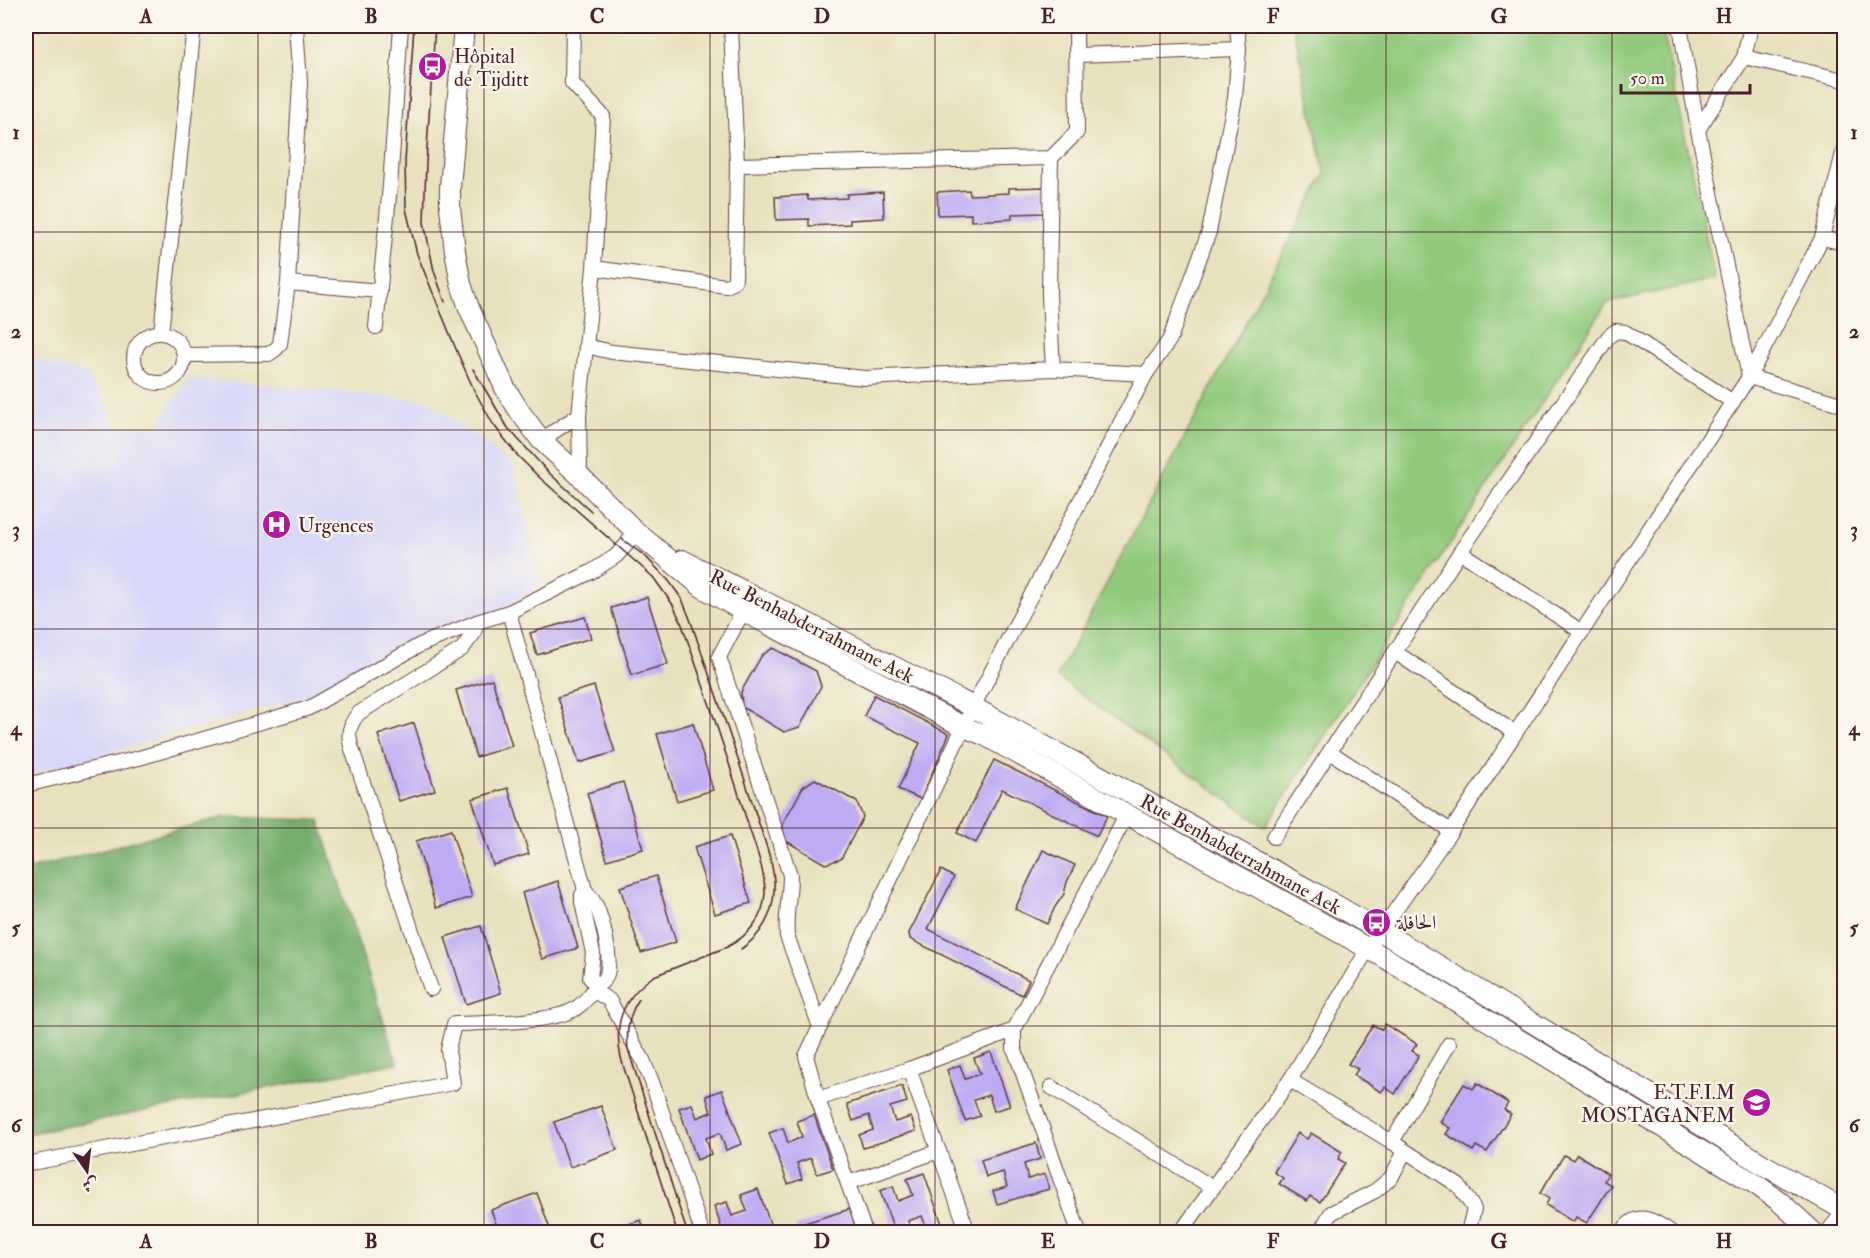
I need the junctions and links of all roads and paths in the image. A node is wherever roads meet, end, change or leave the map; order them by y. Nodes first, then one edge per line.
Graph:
1 (194, 26) edge
2 (296, 26) edge
3 (401, 26) edge
4 (464, 26) edge
5 (573, 26) edge
6 (731, 26) edge
7 (1076, 26) edge
8 (1237, 26) edge
9 (1680, 26) edge
10 (1751, 26) edge
11 (1239, 49) junction
12 (1077, 55) junction
13 (1744, 57) junction
14 (1845, 80) edge
15 (1698, 130) junction
16 (1845, 149) edge
17 (1051, 158) junction
18 (737, 165) junction
19 (1821, 238) junction
20 (1845, 243) edge
21 (594, 268) junction
22 (288, 283) junction
23 (380, 291) junction
24 (376, 327) dead end
25 (161, 333) junction
26 (586, 346) junction
27 (184, 355) junction
28 (1053, 369) junction
29 (1146, 374) junction
30 (1749, 377) junction
31 (1733, 402) junction
32 (1845, 405) edge
33 (579, 415) junction
34 (541, 440) junction
35 (580, 476) junction
36 (635, 531) junction
37 (653, 545) junction
38 (1460, 552) junction
39 (743, 611) junction
40 (509, 612) junction
41 (477, 622) junction
42 (1582, 632) junction
43 (1395, 652) junction
44 (973, 707) junction
45 (964, 727) junction
46 (1515, 733) junction
47 (1330, 752) junction
48 (26, 785) edge
49 (1127, 814) junction
50 (1451, 831) junction
51 (1274, 837) dead end
52 (1380, 931) junction
53 (1368, 949) junction
54 (595, 987) junction
55 (431, 989) dead end
56 (820, 1027) junction
57 (1014, 1030) junction
58 (1449, 1044) dead end
59 (909, 1069) junction
60 (1290, 1080) junction
61 (1051, 1087) dead end
62 (818, 1099) junction
63 (1392, 1142) junction
64 (1405, 1150) junction
65 (939, 1151) junction
66 (26, 1164) edge
67 (848, 1183) junction
68 (1213, 1188) junction
69 (1845, 1210) edge
70 (1845, 1221) edge
71 (702, 1233) edge
72 (865, 1233) edge
73 (968, 1233) edge
74 (1079, 1233) edge
75 (1182, 1233) edge
76 (1320, 1233) edge
77 (1468, 1233) edge
78 (1622, 1233) edge
79 (1671, 1233) edge
80 (1813, 1233) edge
81 (1835, 1233) edge

1 - 25 street
2 - 22 street
3 - 23 street
4 - 34 main road, Rue Benhabderrahmane Aek
5 - 21 street
6 - 18 street
7 - 12 street
8 - 11 street
9 - 15 street
10 - 13 street
11 - 12 street
11 - 29 street
12 - 17 street
13 - 14 street
13 - 15 street
15 - 30 street
16 - 19 street
17 - 18 street
17 - 28 street
18 - 21 street
19 - 20 street
19 - 30 street
21 - 26 street
22 - 23 street
22 - 27 street
23 - 24 street
25 - 27 street
25 - 27 street
26 - 28 street
26 - 33 street
28 - 29 street
29 - 44 street
30 - 31 street
30 - 32 street
31 - 38 street
31 - 42 street
33 - 34 street
33 - 35 street
34 - 35 main road, Rue Benhabderrahmane Aek
35 - 36 main road, Rue Benhabderrahmane Aek
36 - 37 main road, Rue Benhabderrahmane Aek
36 - 40 street
37 - 39 main road, Rue Benhabderrahmane Aek
37 - 44 main road, Rue Benhabderrahmane Aek
38 - 42 street
38 - 43 street
39 - 45 main road, Rue Benhabderrahmane Aek
39 - 56 street
40 - 41 street
40 - 54 street
41 - 48 street
41 - 55 street
42 - 46 street
43 - 46 street
43 - 47 street
44 - 45 street
44 - 52 main road, Rue Benhabderrahmane Aek
45 - 49 main road, Rue Benhabderrahmane Aek
45 - 56 street
46 - 50 street
47 - 50 street
47 - 51 street
49 - 53 main road, Rue Benhabderrahmane Aek
49 - 57 street
50 - 52 street
52 - 53 street
52 - 69 main road, Rue Benhabderrahmane Aek
53 - 60 street
53 - 80 main road, Rue Benhabderrahmane Aek
54 - 66 street
54 - 71 street
56 - 62 street
57 - 59 street
57 - 74 street
58 - 63 street
59 - 62 street
59 - 65 street
60 - 63 street
60 - 68 street
61 - 68 street
62 - 67 street
63 - 64 street
64 - 76 street
64 - 77 street
65 - 67 street
65 - 73 street
67 - 72 street
68 - 75 street
70 - 81 highway
78 - 79 street

